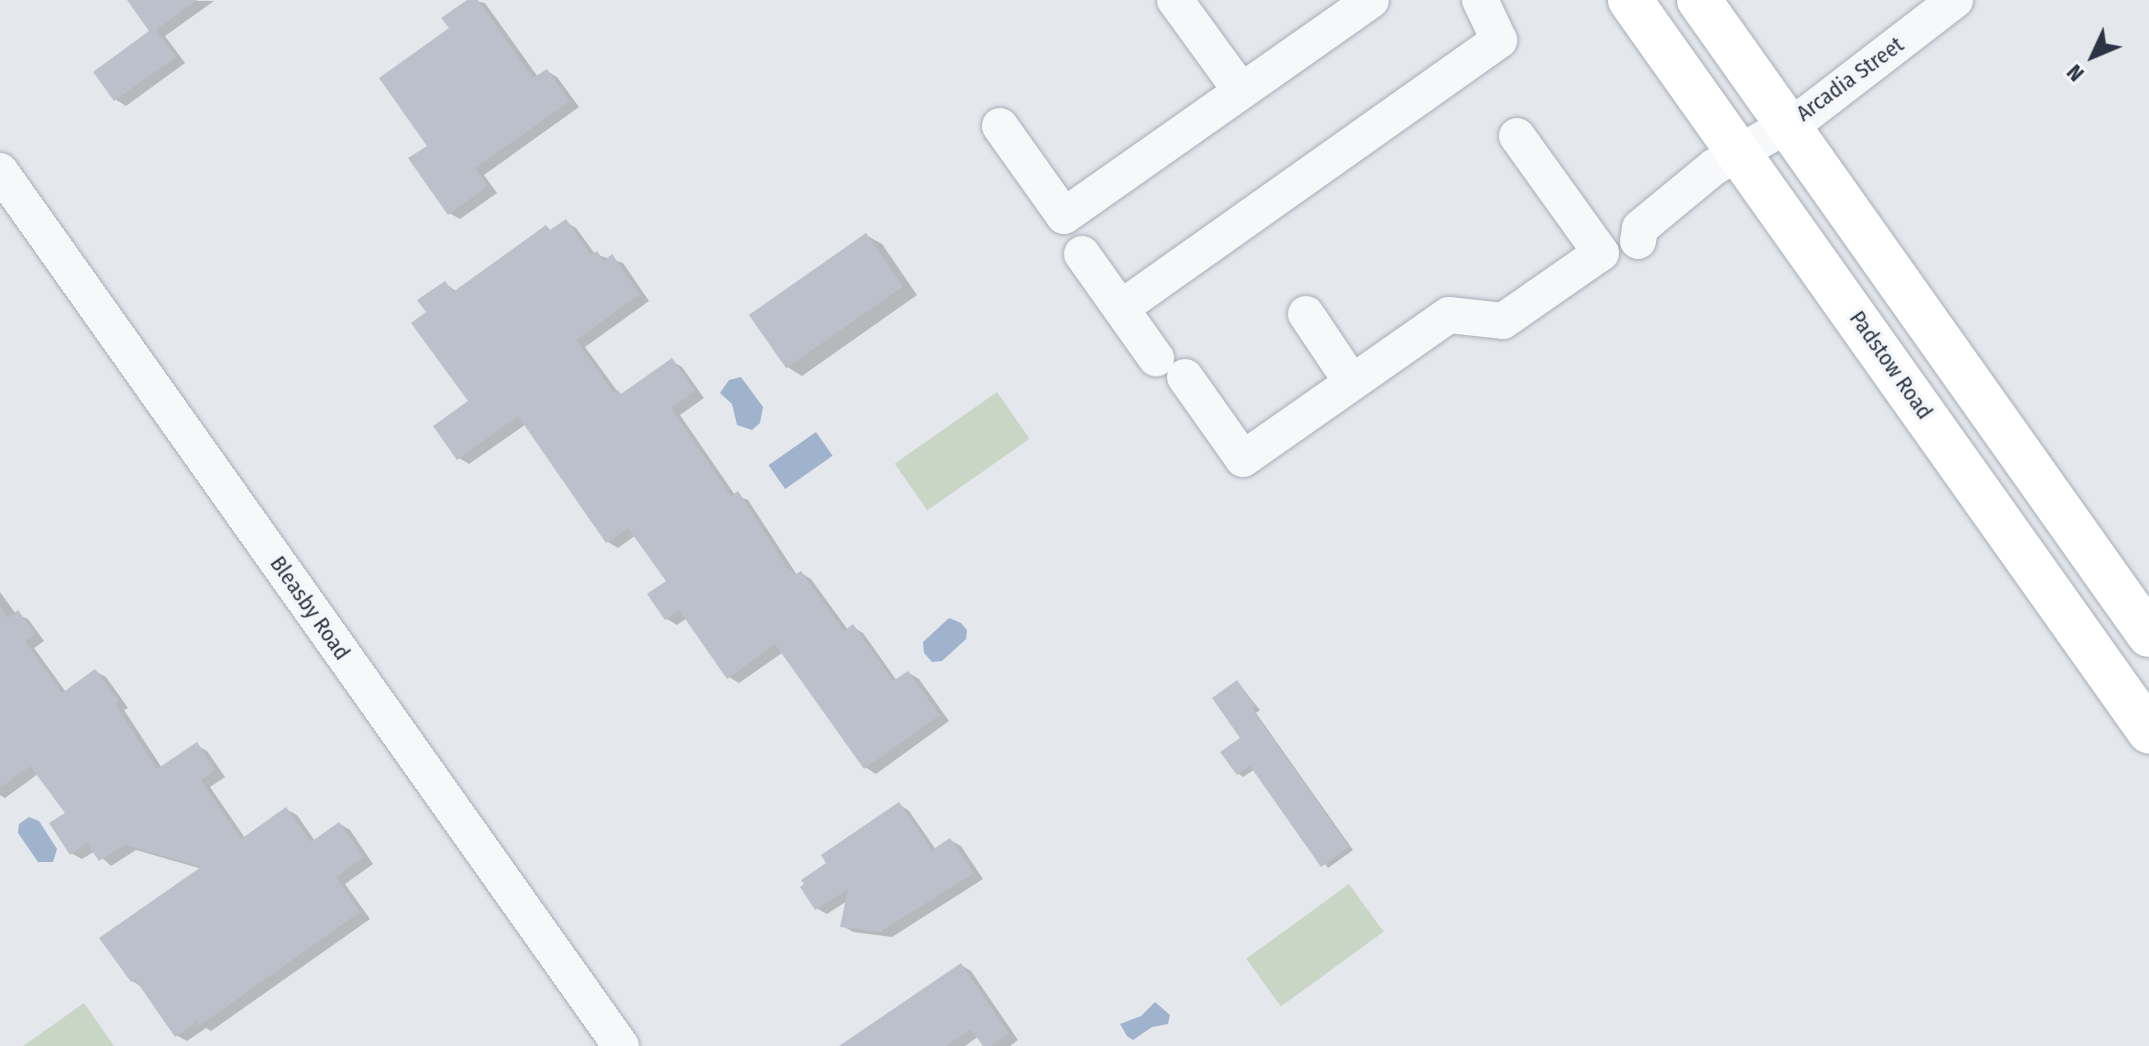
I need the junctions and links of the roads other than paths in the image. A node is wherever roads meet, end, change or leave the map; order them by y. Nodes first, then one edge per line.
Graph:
1 (1175, 0) edge
2 (1371, 0) edge
3 (1480, 0) edge
4 (1630, 0) edge
5 (1699, 0) edge
6 (1955, 0) edge
7 (1241, 91) junction
8 (1788, 124) junction
9 (1000, 126) dead end
10 (1517, 136) dead end
11 (1740, 150) junction
12 (0, 171) edge
13 (1638, 241) dead end
14 (1082, 254) dead end
15 (1121, 308) junction
16 (1306, 314) dead end
17 (1351, 381) junction
18 (2149, 635) edge
19 (2149, 731) edge
20 (621, 1046) edge

1 - 7 street
2 - 7 street
3 - 15 street
4 - 11 main road, Padstow Road
5 - 8 main road
6 - 8 street, Arcadia Street
7 - 9 street
8 - 11 street, Arcadia Street
8 - 18 main road
10 - 17 street
11 - 13 street, Arcadia Street
11 - 19 main road, Padstow Road
12 - 20 street, Bleasby Road
14 - 15 street
15 - 17 street
16 - 17 street

